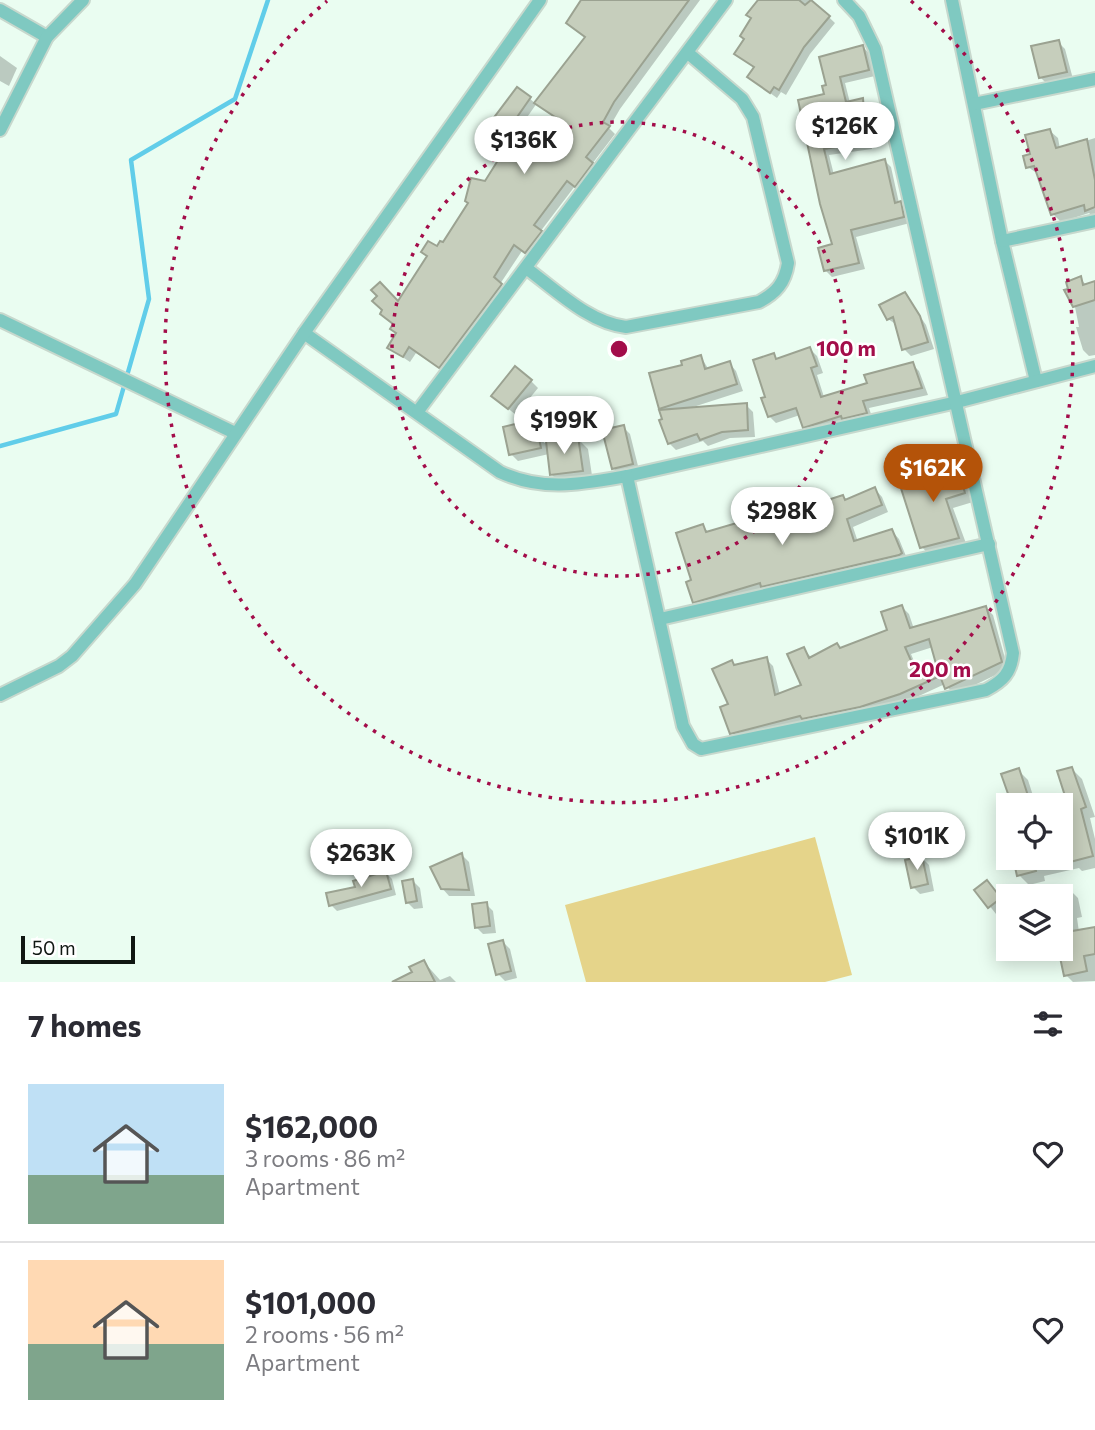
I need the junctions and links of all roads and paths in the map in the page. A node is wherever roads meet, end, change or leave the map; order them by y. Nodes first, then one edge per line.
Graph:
1 (83, 0) edge
2 (540, 0) edge
3 (726, 0) edge
4 (844, 0) edge
5 (952, 0) edge
6 (0, 10) edge
7 (47, 37) junction
8 (688, 53) junction
9 (1095, 79) edge
10 (974, 104) junction
11 (0, 130) edge
12 (1095, 220) edge
13 (1002, 241) junction
14 (526, 268) junction
15 (0, 320) edge
16 (304, 333) junction
17 (1095, 366) edge
18 (1036, 381) junction
19 (957, 402) junction
20 (418, 411) junction
21 (235, 433) junction
22 (626, 476) junction
23 (989, 544) junction
24 (660, 619) junction
25 (0, 695) edge

1 - 7 street
2 - 16 street
3 - 8 street
4 - 19 street
5 - 10 street
6 - 7 street
7 - 11 street
8 - 14 street
8 - 14 street
9 - 10 street
10 - 13 street
12 - 13 street
13 - 18 street
14 - 20 street
15 - 21 street
16 - 20 street
16 - 21 street
17 - 18 street
18 - 19 street
19 - 22 street
19 - 23 street
20 - 22 street
21 - 25 street
22 - 24 street
23 - 24 street
23 - 24 street

